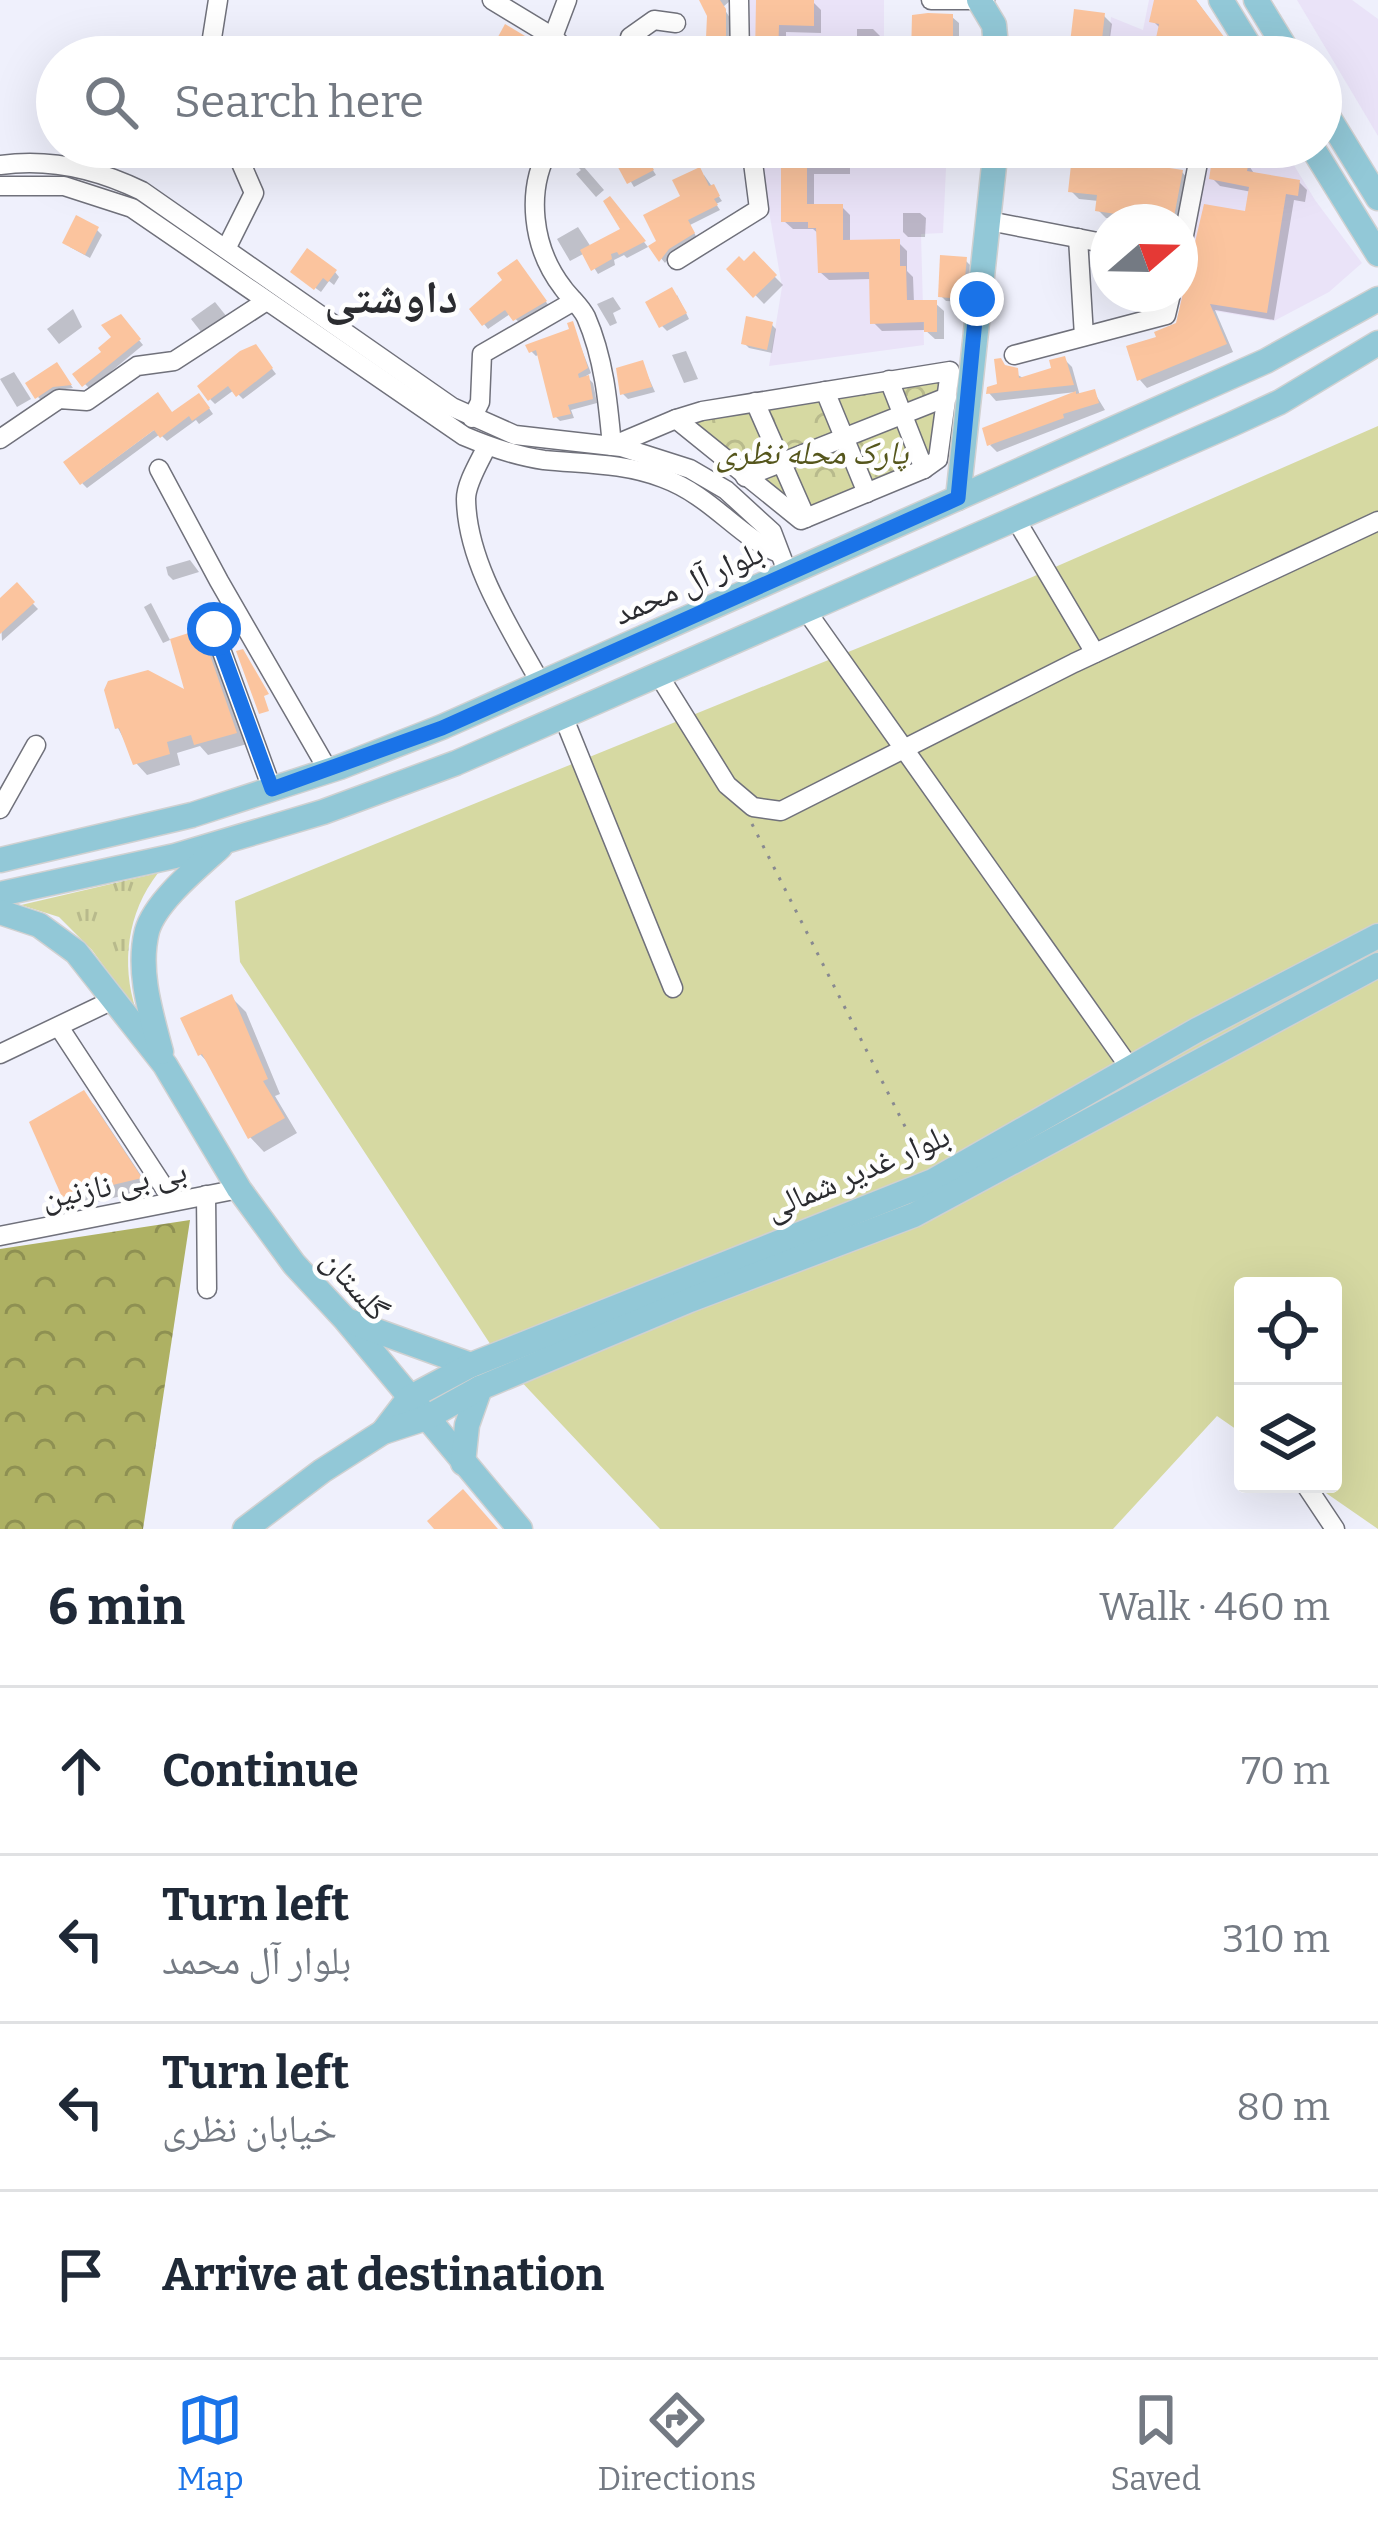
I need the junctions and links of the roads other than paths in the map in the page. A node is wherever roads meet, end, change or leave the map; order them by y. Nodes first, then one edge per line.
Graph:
1 (218, 0) edge
2 (492, 0) edge
3 (567, 0) edge
4 (738, 0) edge
5 (931, 0) edge
6 (1221, 0) edge
7 (1256, 0) edge
8 (981, 1) edge
9 (676, 23) dead end
10 (212, 36) edge
11 (551, 36) edge
12 (553, 36) edge
13 (631, 36) edge
14 (739, 36) edge
15 (995, 36) edge
16 (1243, 36) edge
17 (1278, 36) edge
18 (1342, 140) edge
19 (36, 164) edge
20 (0, 165) edge
21 (69, 168) edge
22 (243, 168) edge
23 (538, 168) edge
24 (754, 168) edge
25 (994, 168) edge
26 (1197, 168) edge
27 (1325, 168) edge
28 (0, 186) edge
29 (1378, 198) edge
30 (1190, 204) edge
31 (989, 221) junction
32 (1078, 238) junction
33 (1090, 240) edge
34 (226, 249) junction
35 (1378, 254) edge
36 (677, 260) dead end
37 (1378, 299) edge
38 (574, 301) junction
39 (266, 302) junction
40 (1167, 312) edge
41 (1084, 336) junction
42 (1378, 343) edge
43 (1014, 355) dead end
44 (1266, 361) junction
45 (889, 380) junction
46 (825, 391) junction
47 (947, 397) junction
48 (1280, 401) junction
49 (755, 402) junction
50 (903, 416) junction
51 (472, 418) junction
52 (676, 419) junction
53 (844, 438) junction
54 (0, 439) edge
55 (487, 446) junction
56 (612, 446) junction
57 (782, 462) junction
58 (160, 469) dead end
59 (923, 469) junction
60 (746, 477) junction
61 (867, 493) junction
62 (958, 498) junction
63 (806, 518) junction
64 (1015, 518) junction
65 (1378, 521) edge
66 (783, 564) junction
67 (805, 609) junction
68 (214, 629) dead end
69 (1095, 653) junction
70 (658, 674) junction
71 (541, 684) junction
72 (563, 716) junction
73 (442, 728) junction
74 (36, 745) dead end
75 (903, 747) junction
76 (456, 763) junction
77 (328, 770) junction
78 (272, 789) junction
79 (0, 809) edge
80 (226, 841) junction
81 (0, 860) edge
82 (0, 894) edge
83 (0, 912) edge
84 (1378, 936) edge
85 (1378, 965) edge
86 (673, 988) dead end
87 (115, 999) junction
88 (59, 1027) junction
89 (0, 1054) edge
90 (165, 1065) junction
91 (1130, 1068) junction
92 (239, 1189) junction
93 (206, 1195) junction
94 (173, 1201) junction
95 (0, 1236) edge
96 (207, 1289) dead end
97 (345, 1319) junction
98 (475, 1377) junction
99 (409, 1398) junction
100 (426, 1418) junction
101 (383, 1432) junction
102 (463, 1462) junction
103 (1311, 1493) edge
104 (245, 1529) edge
105 (520, 1529) edge
106 (1334, 1529) edge

1 - 10 street
2 - 11 street
3 - 12 street
4 - 14 street
5 - 8 street
6 - 16 main road
7 - 17 main road
8 - 15 main road
9 - 13 street
18 - 29 main road
19 - 20 street
21 - 34 street
22 - 34 street
23 - 38 street
24 - 36 street
25 - 31 main road
26 - 30 street
27 - 35 main road
28 - 39 street
31 - 32 street
31 - 62 main road
32 - 33 street
32 - 41 street
34 - 51 street
37 - 44 main road, بلوار آل محمد
38 - 51 street
38 - 56 street
39 - 54 street
39 - 55 street
40 - 41 street
41 - 43 street
42 - 48 main road
44 - 48 main road
44 - 62 main road, بلوار آل محمد
45 - 46 street
45 - 47 street
45 - 50 street
46 - 49 street
46 - 53 street
47 - 50 street
47 - 59 street
48 - 64 main road
49 - 52 street
49 - 57 street
50 - 53 street
50 - 59 street
51 - 56 street
52 - 56 street
52 - 60 street
53 - 57 street
53 - 61 street
55 - 66 street
55 - 71 street
56 - 66 street
57 - 60 street
57 - 63 street
58 - 77 street
59 - 61 street
60 - 63 street
61 - 63 street
62 - 66 main road, بلوار آل محمد
64 - 67 main road
64 - 69 street
65 - 69 street
66 - 71 main road, بلوار آل محمد
67 - 70 main road
67 - 75 street
68 - 78 street
69 - 75 street
70 - 72 main road
70 - 75 street
71 - 73 main road, بلوار آل محمد
72 - 76 main road
72 - 86 street
73 - 76 main road
73 - 77 main road, بلوار آل محمد
74 - 79 street
75 - 91 street
76 - 80 main road
77 - 78 main road, بلوار آل محمد
78 - 81 main road, بلوار آل محمد
80 - 82 main road
80 - 90 main road, گلستان
83 - 87 main road, گلستان
84 - 91 main road, بلوار غدیر شمالی
85 - 98 main road, بلوار غدیر شمالی
87 - 88 street
87 - 90 main road, گلستان
88 - 89 street
88 - 94 street
90 - 92 main road, گلستان
91 - 98 main road, بلوار غدیر شمالی
92 - 93 street, بی بی نازنین
92 - 97 main road, گلستان
93 - 94 street, بی بی نازنین
93 - 96 street
94 - 95 street, بی بی نازنین
97 - 98 main road
97 - 99 main road, گلستان
98 - 99 main road, بلوار غدیر شمالی
98 - 100 main road, بلوار غدیر شمالی
98 - 102 main road
99 - 100 main road, گلستان
99 - 101 main road
100 - 101 main road, بلوار غدیر شمالی
100 - 102 main road, گلستان
101 - 104 main road
102 - 105 main road, گلستان
103 - 106 street

